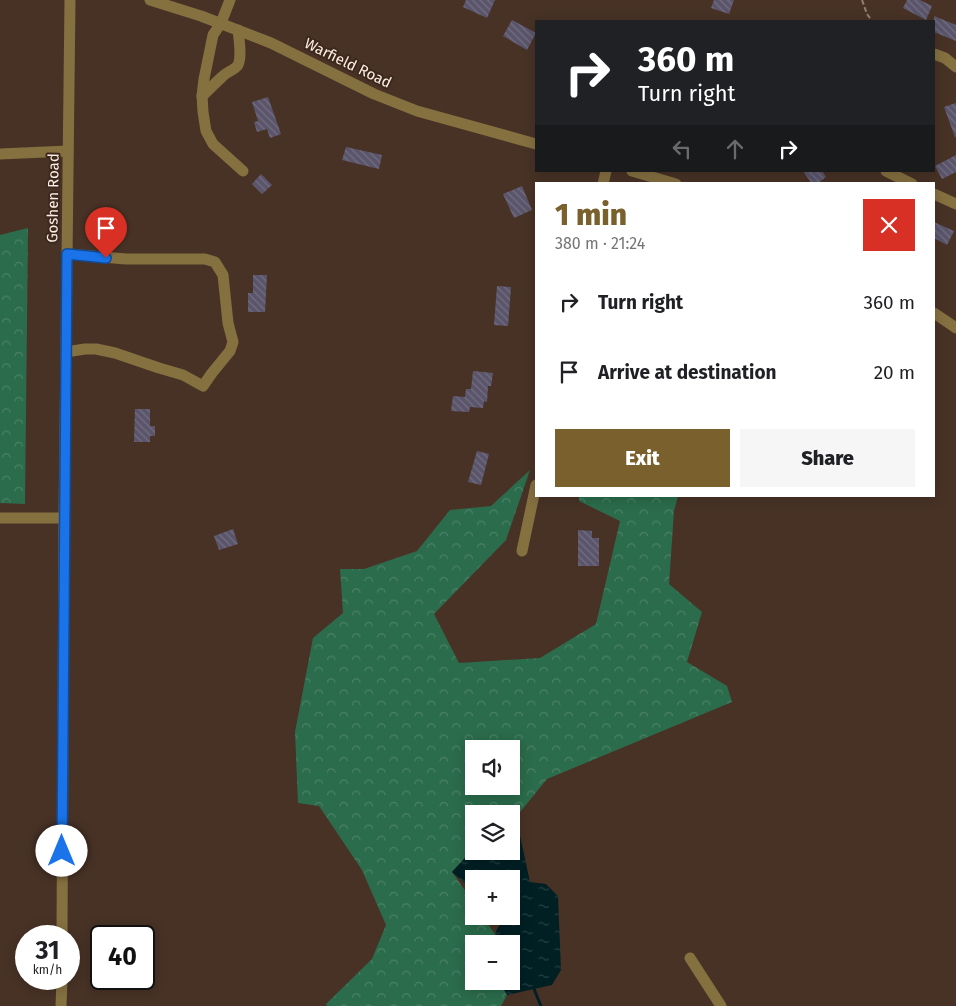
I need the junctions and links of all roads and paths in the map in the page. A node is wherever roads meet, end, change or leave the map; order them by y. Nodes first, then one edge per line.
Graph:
1 (70, 0) edge
2 (150, 0) edge
3 (230, 0) edge
4 (862, 0) edge
5 (871, 20) edge
6 (221, 23) junction
7 (238, 30) junction
8 (935, 54) edge
9 (207, 60) junction
10 (956, 67) edge
11 (231, 70) junction
12 (202, 96) junction
13 (535, 144) edge
14 (68, 151) junction
15 (0, 154) edge
16 (243, 172) dead end
17 (635, 172) edge
18 (888, 172) edge
19 (669, 182) edge
20 (908, 182) edge
21 (935, 194) edge
22 (956, 204) edge
23 (67, 254) junction
24 (935, 315) edge
25 (956, 328) edge
26 (66, 352) junction
27 (535, 490) edge
28 (0, 518) edge
29 (64, 518) junction
30 (522, 551) dead end
31 (62, 925) edge
32 (690, 958) dead end
33 (62, 990) edge
34 (61, 1006) edge
35 (721, 1006) edge

1 - 14 street, Goshen Road
2 - 6 street, Warfield Road
3 - 6 street
4 - 5 path
6 - 7 street, Warfield Road
6 - 9 street
7 - 11 street
7 - 13 street, Warfield Road
8 - 10 street
9 - 11 street
9 - 12 street
11 - 12 street
12 - 16 street
14 - 15 street
14 - 23 street, Goshen Road
17 - 19 street
18 - 20 street
21 - 22 street
23 - 26 street, Goshen Road
23 - 26 street
24 - 25 street
26 - 29 street, Goshen Road
27 - 30 street
28 - 29 street
29 - 31 street, Goshen Road
32 - 35 street
33 - 34 street

